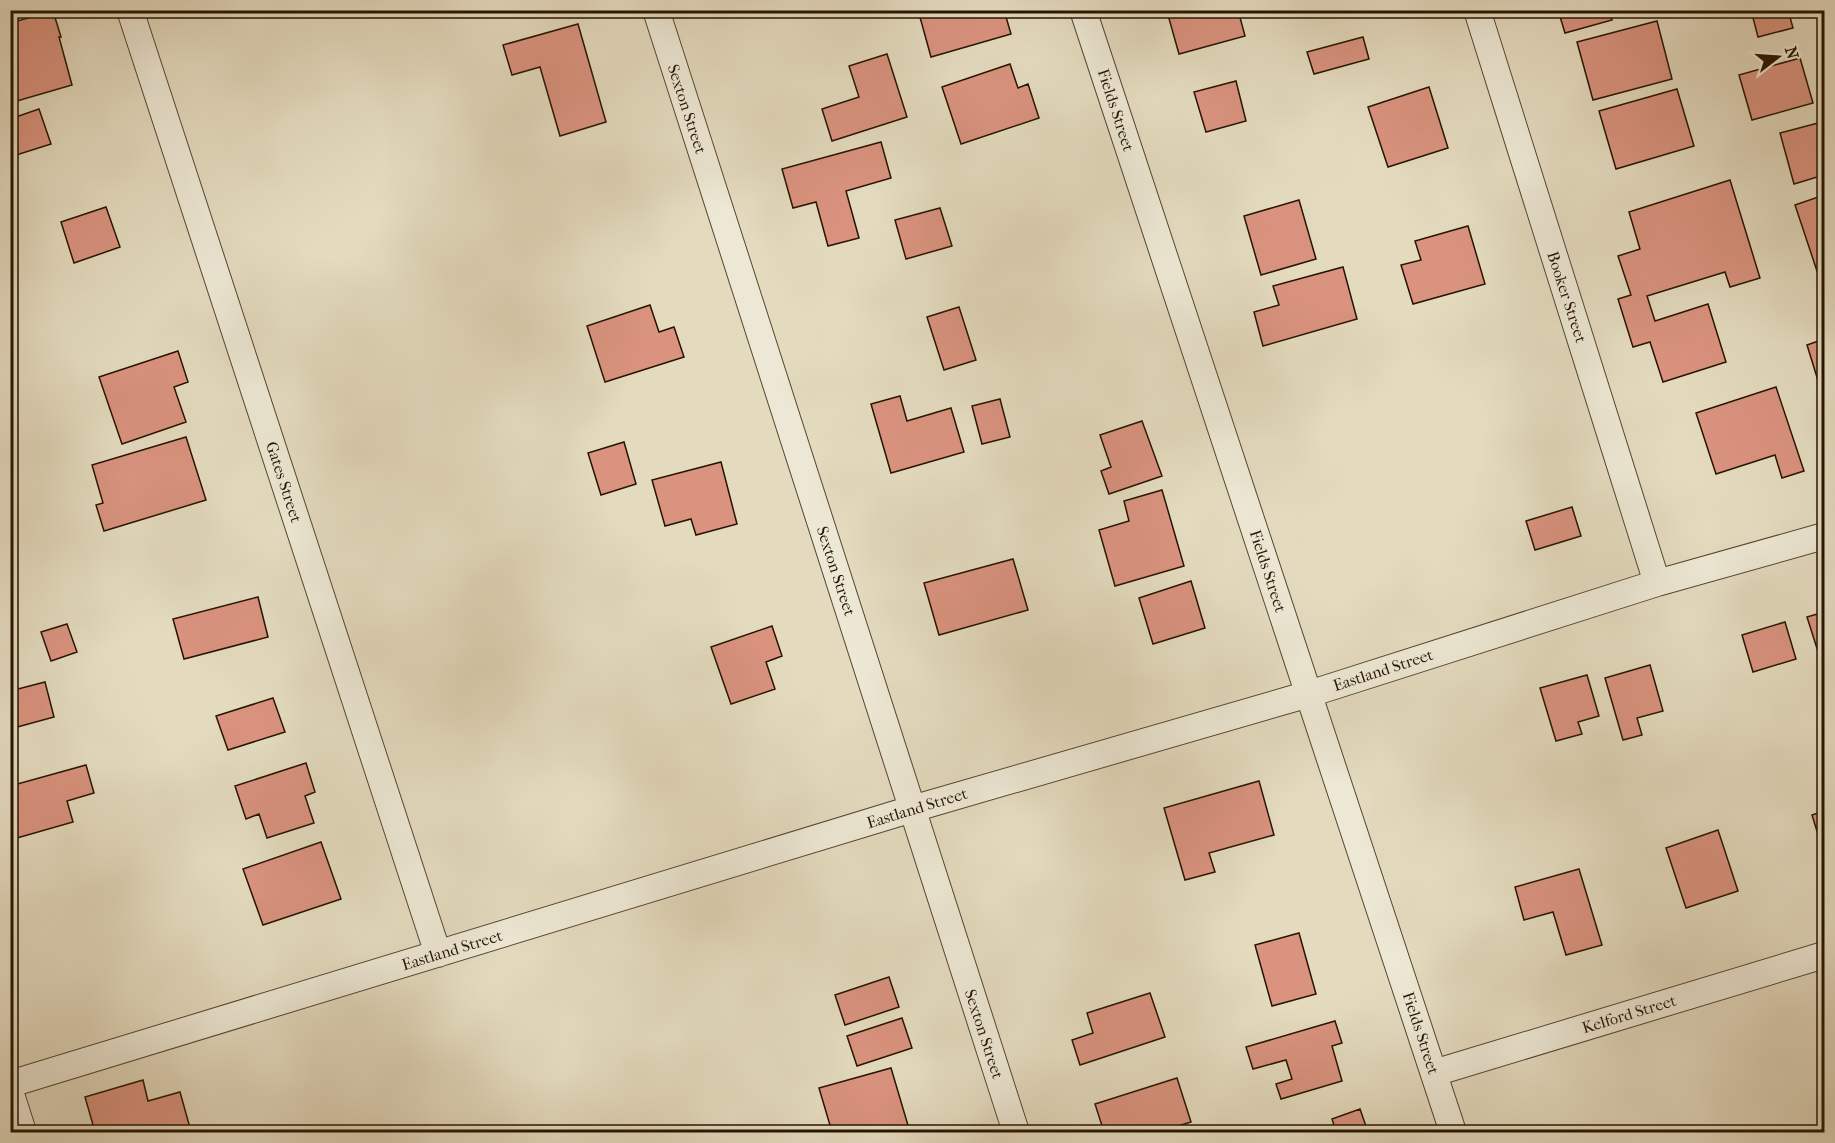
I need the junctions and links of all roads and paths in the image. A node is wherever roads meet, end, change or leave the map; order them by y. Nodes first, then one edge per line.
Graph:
1 (130, 10) edge
2 (656, 10) edge
3 (1083, 10) edge
4 (1477, 10) edge
5 (1824, 536) edge
6 (1658, 583) junction
7 (1309, 694) junction
8 (912, 809) junction
9 (438, 954) junction
10 (1824, 955) edge
11 (1434, 1073) junction
12 (10, 1084) edge
13 (10, 1091) edge
14 (23, 1132) edge
15 (1016, 1132) edge
16 (1453, 1132) edge

1 - 9 street, Gates Street
2 - 8 street, Sexton Street
3 - 7 street, Fields Street
4 - 6 street, Booker Street
5 - 6 street, Eastland Street
6 - 7 street, Eastland Street
7 - 8 street, Eastland Street
7 - 11 street, Fields Street
8 - 9 street, Eastland Street
8 - 15 street, Sexton Street
9 - 12 street, Eastland Street
10 - 11 street, Kelford Street
11 - 16 street, Fields Street
13 - 14 street

